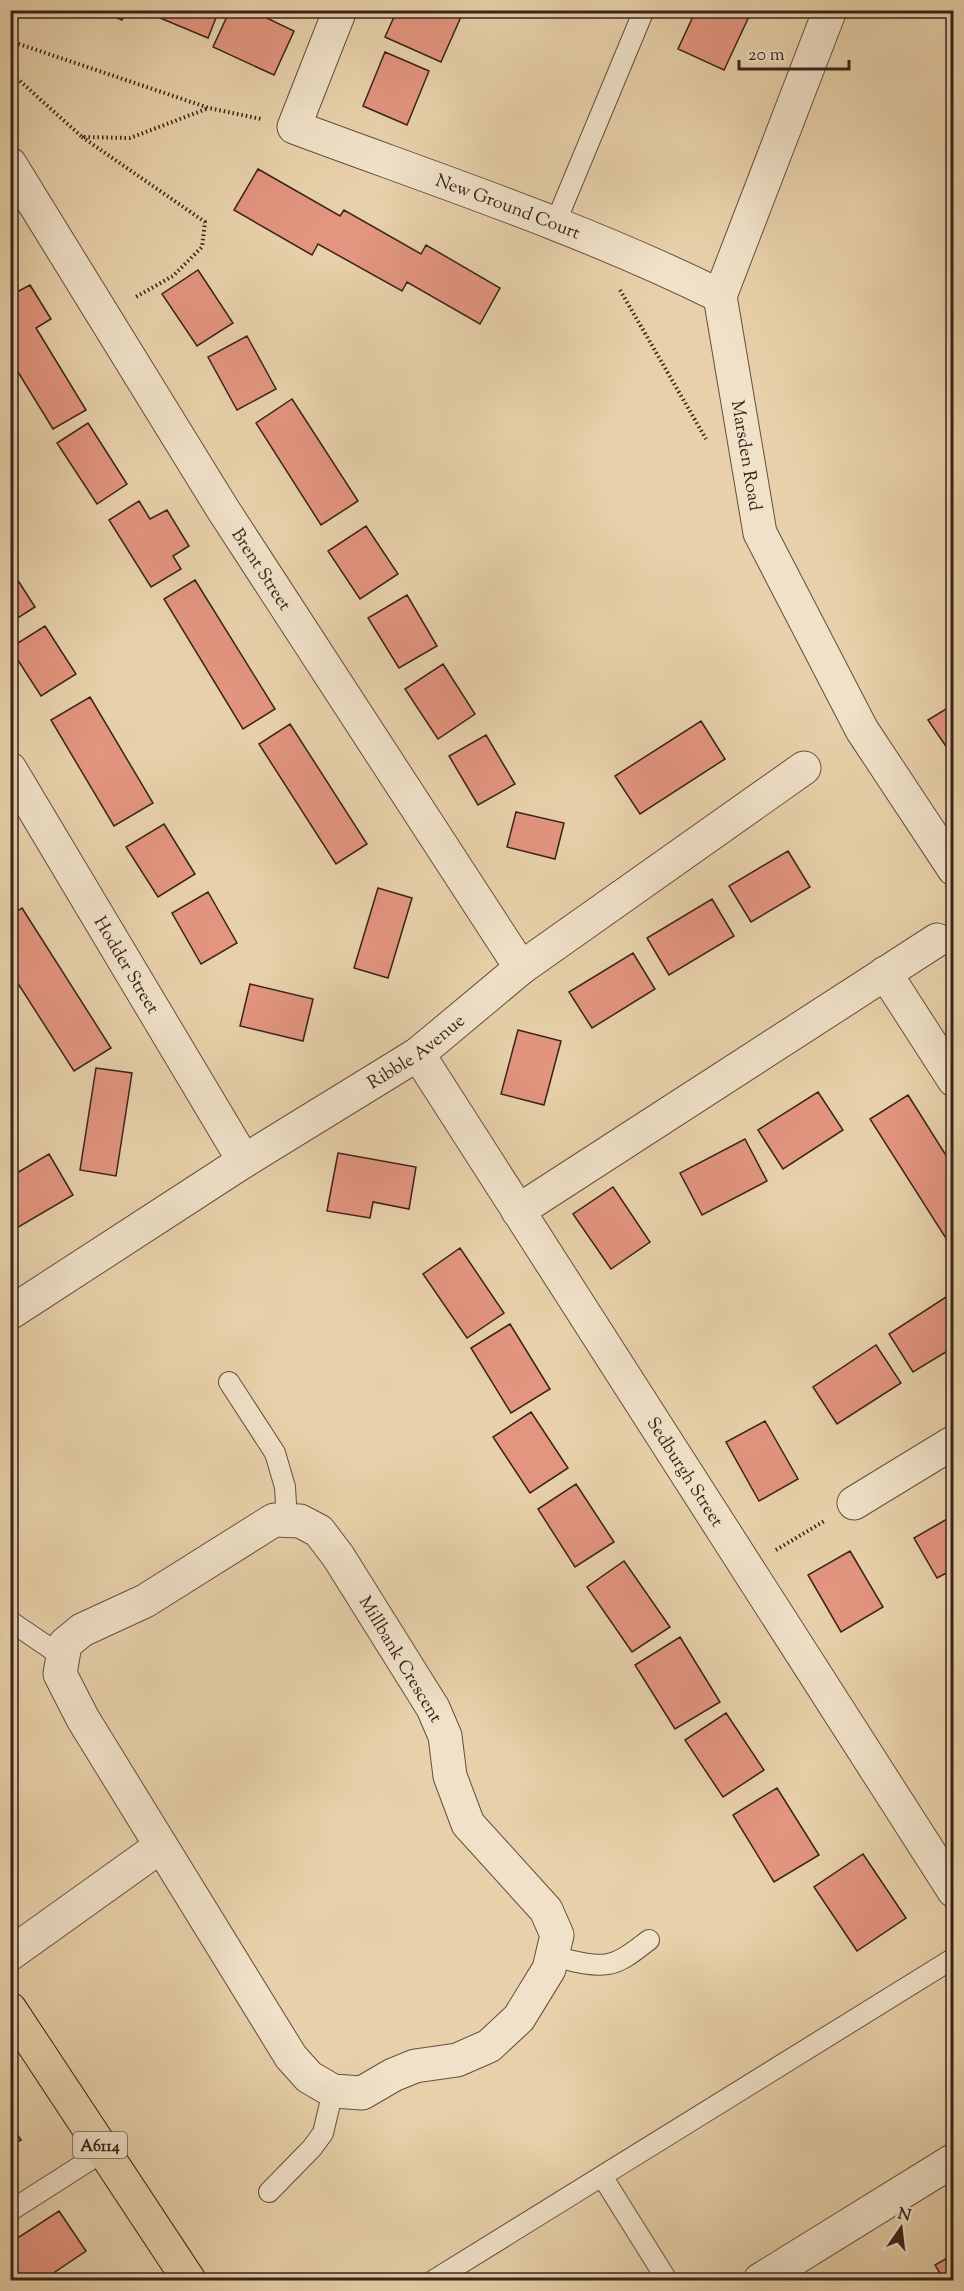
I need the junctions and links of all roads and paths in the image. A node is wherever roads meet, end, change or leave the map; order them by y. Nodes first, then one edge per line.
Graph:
1 (644, 10) edge
2 (830, 10) edge
3 (335, 12) edge
4 (10, 41) edge
5 (10, 72) edge
6 (209, 108) junction
7 (294, 127) junction
8 (82, 137) junction
9 (10, 164) edge
10 (555, 224) junction
11 (592, 240) junction
12 (720, 296) junction
13 (104, 315) junction
14 (707, 442) dead end
15 (804, 768) dead end
16 (10, 769) edge
17 (954, 869) edge
18 (937, 939) dead end
19 (521, 968) junction
20 (885, 973) junction
21 (418, 1054) junction
22 (954, 1080) edge
23 (244, 1161) junction
24 (518, 1211) junction
25 (10, 1313) edge
26 (229, 1382) dead end
27 (954, 1442) edge
28 (854, 1503) joint
29 (286, 1521) junction
30 (747, 1568) junction
31 (10, 1620) edge
32 (63, 1657) junction
33 (161, 1846) junction
34 (954, 1891) edge
35 (649, 1940) dead end
36 (10, 1954) edge
37 (552, 1956) junction
38 (954, 1958) edge
39 (14, 2024) edge
40 (333, 2091) junction
41 (104, 2151) junction
42 (954, 2160) edge
43 (602, 2176) junction
44 (269, 2192) dead end
45 (10, 2211) edge
46 (178, 2276) edge
47 (434, 2280) edge
48 (667, 2280) edge
49 (763, 2280) edge

1 - 10 lane
2 - 12 street, Marsden Road
3 - 7 street
4 - 6 path
5 - 8 path
6 - 7 path
6 - 8 path
7 - 10 street, New Ground Court
8 - 13 path
9 - 13 street, Brent Street
10 - 11 street, New Ground Court
11 - 12 street, New Ground Court
11 - 14 path
12 - 17 street, Marsden Road
13 - 19 street, Brent Street
15 - 19 street, Ribble Avenue
16 - 23 street, Hodder Street
18 - 20 street
19 - 21 street, Ribble Avenue
20 - 22 street
20 - 24 street
21 - 23 street, Ribble Avenue
21 - 24 street, Sedburgh Street
23 - 25 street, Ribble Avenue
24 - 30 street, Sedburgh Street
26 - 29 lane
27 - 28 street
28 - 30 path
29 - 32 street
29 - 37 street, Millbank Crescent
30 - 34 street, Sedburgh Street
31 - 32 lane
32 - 33 street, Millbank Crescent
33 - 36 street
33 - 40 street, Millbank Crescent
35 - 37 lane
37 - 40 street, Millbank Crescent
38 - 43 lane
39 - 41 highway, A6114
40 - 44 lane
41 - 45 lane
41 - 46 highway, A6114
42 - 49 street
43 - 47 lane
43 - 48 lane

